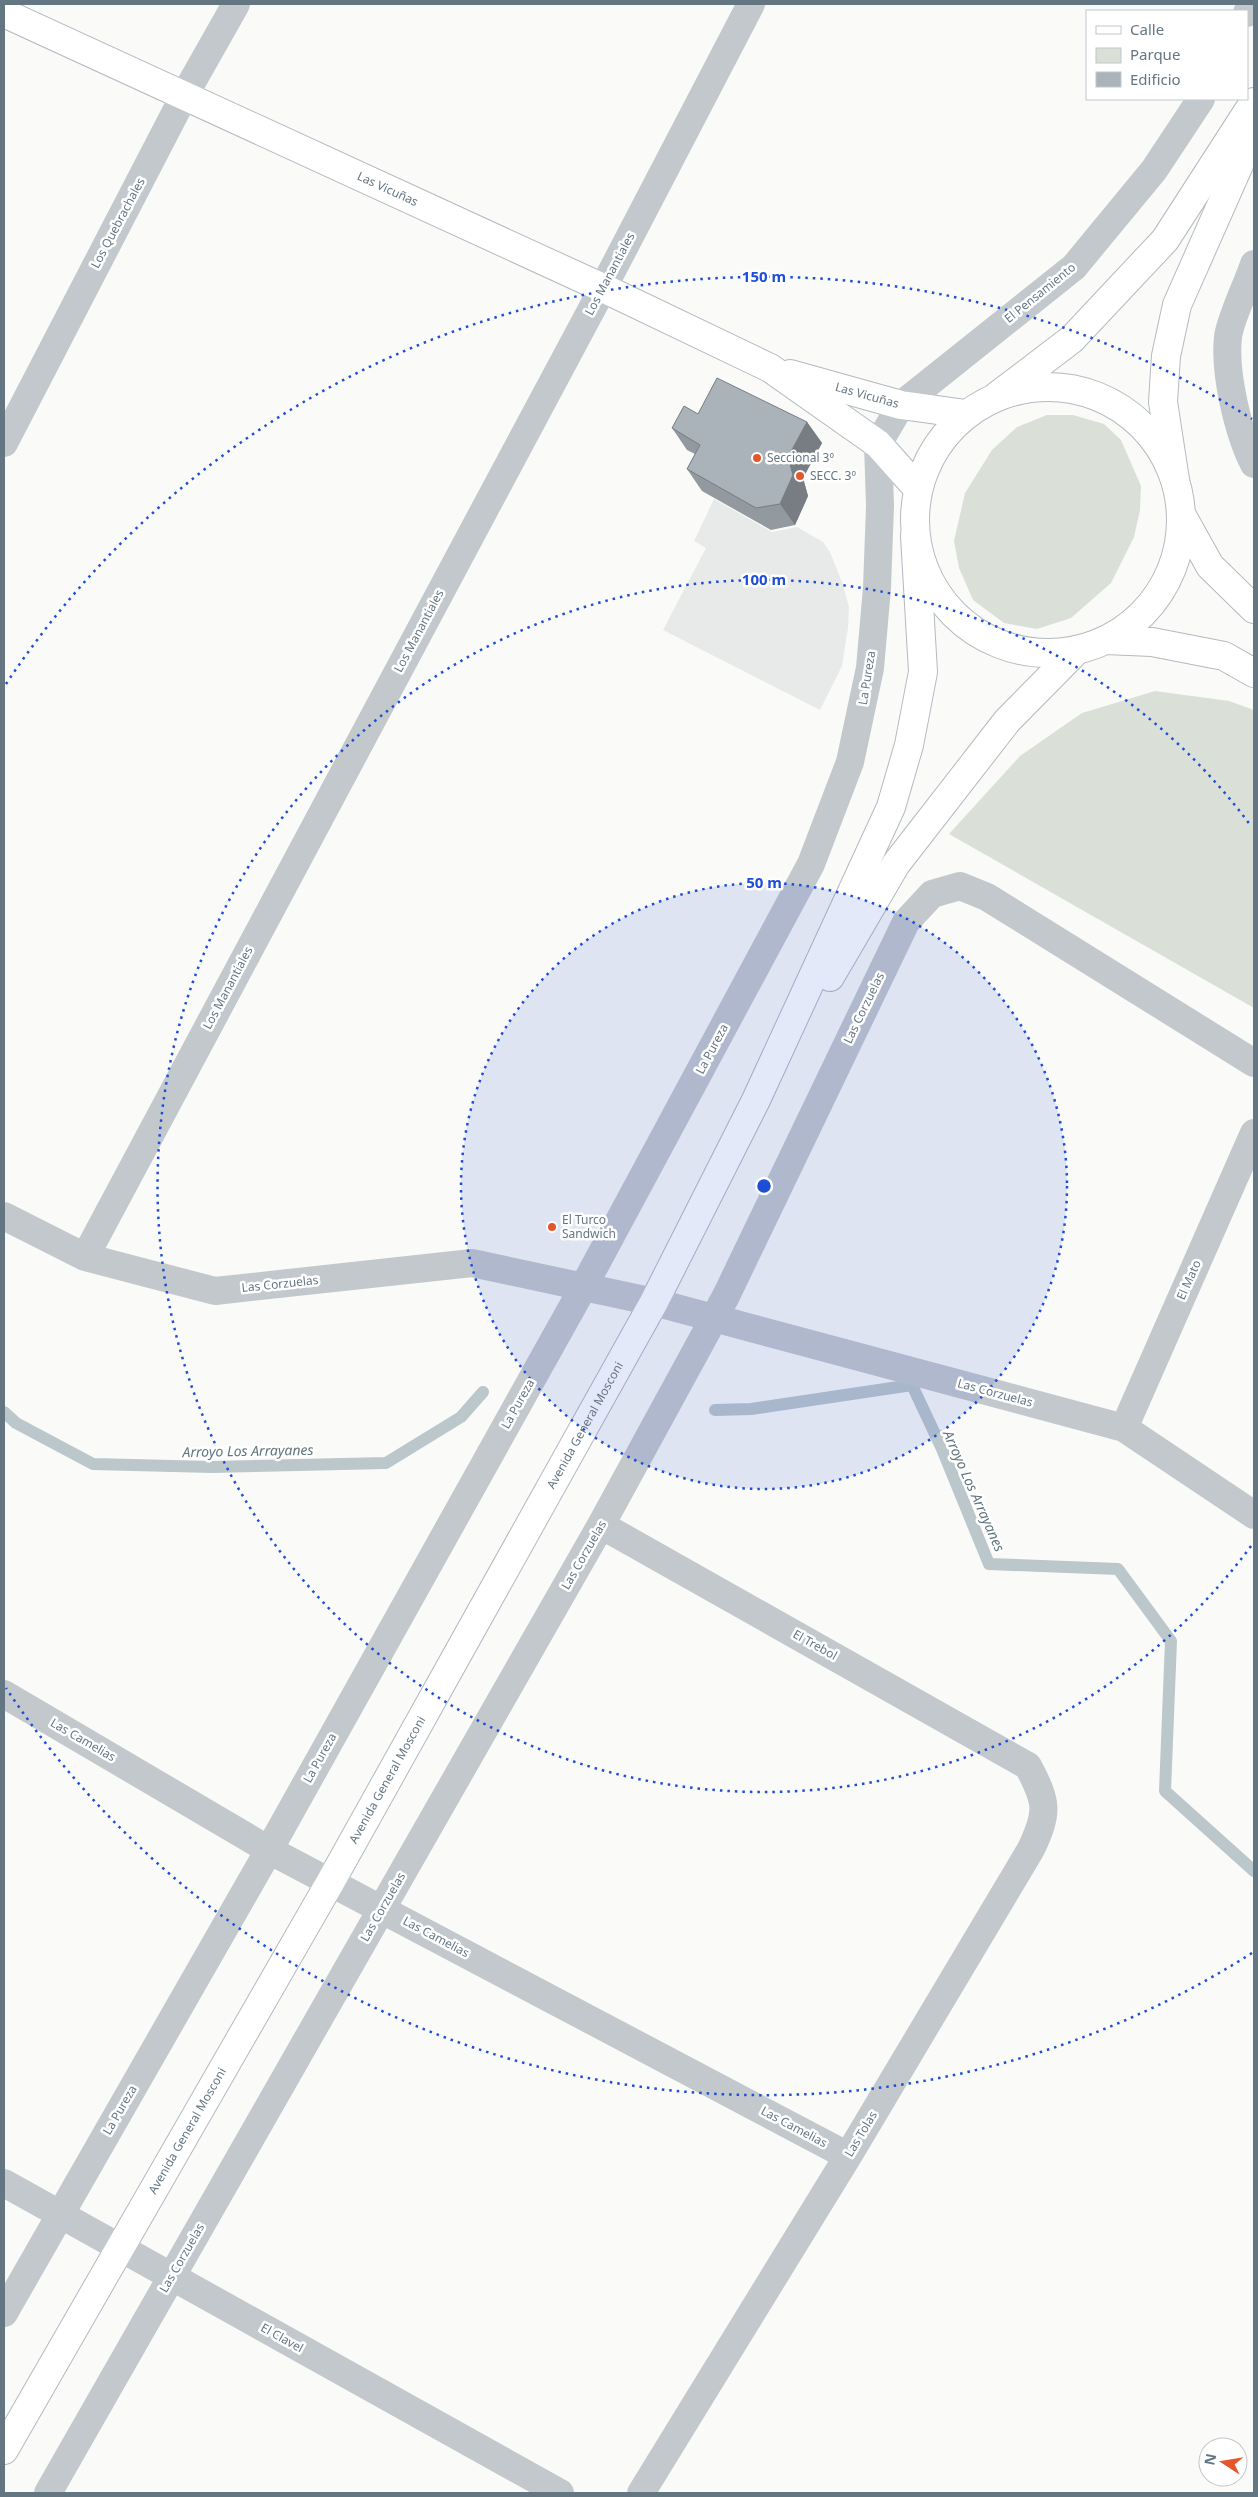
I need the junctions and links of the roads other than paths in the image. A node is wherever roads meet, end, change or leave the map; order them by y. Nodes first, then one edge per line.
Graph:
1 (236, 4) edge
2 (751, 4) edge
3 (4, 13) edge
4 (184, 96) junction
5 (1200, 100) edge
6 (1254, 102) edge
7 (1254, 131) edge
8 (1254, 264) edge
9 (603, 288) junction
10 (770, 368) junction
11 (997, 396) junction
12 (901, 405) junction
13 (966, 414) junction
14 (4, 443) edge
15 (878, 444) junction
16 (1254, 464) edge
17 (1175, 480) junction
18 (918, 489) junction
19 (1181, 514) junction
20 (915, 536) junction
21 (1254, 609) edge
22 (1106, 640) junction
23 (1077, 650) junction
24 (1254, 674) edge
25 (1254, 1063) edge
26 (756, 1100) junction
27 (1254, 1133) edge
28 (4, 1216) edge
29 (84, 1257) junction
30 (584, 1286) junction
31 (654, 1302) junction
32 (714, 1318) junction
33 (1124, 1428) junction
34 (1254, 1515) edge
35 (602, 1525) junction
36 (4, 1694) edge
37 (1028, 1766) joint
38 (269, 1850) junction
39 (331, 1881) junction
40 (382, 1908) junction
41 (848, 2156) junction
42 (4, 2184) edge
43 (60, 2214) junction
44 (120, 2247) junction
45 (172, 2276) junction
46 (4, 2313) edge
47 (4, 2450) edge
48 (48, 2493) edge
49 (560, 2493) edge
50 (641, 2493) edge

1 - 4 street, Los Quebrachales
2 - 9 street, Los Manantiales
3 - 4 main road, Las Vicuñas
4 - 9 main road, Las Vicuñas
4 - 14 street, Los Quebrachales
5 - 12 street, El Pensamiento
6 - 11 main road
7 - 17 main road
8 - 16 street
9 - 10 main road, Las Vicuñas
9 - 29 street, Los Manantiales
10 - 12 main road, Las Vicuñas
10 - 15 main road, Las Vicuñas
11 - 13 main road
11 - 17 main road
12 - 13 main road, Las Vicuñas
12 - 15 street, El Pensamiento
13 - 18 main road
15 - 18 main road, Las Vicuñas
15 - 30 street, La Pureza
17 - 19 main road
18 - 20 main road
19 - 21 main road
19 - 22 main road
20 - 23 main road
20 - 26 main road
22 - 23 main road
22 - 24 main road
23 - 26 main road
25 - 32 street, Las Corzuelas
26 - 31 main road, Avenida General Mosconi
27 - 33 street, El Mato
28 - 29 street, Las Corzuelas
29 - 30 street, Las Corzuelas
30 - 31 street, Las Corzuelas
30 - 38 street, La Pureza
31 - 32 street, Las Corzuelas
31 - 39 main road, Avenida General Mosconi
32 - 33 street, Las Corzuelas
32 - 35 street, Las Corzuelas
33 - 34 street, Las Corzuelas
35 - 37 street, El Trebol
35 - 40 street, Las Corzuelas
36 - 38 street, Las Camelias
37 - 41 street, Las Tolas
38 - 39 street, Las Camelias
38 - 43 street, La Pureza
39 - 40 street, Las Camelias
39 - 44 main road, Avenida General Mosconi
40 - 41 street, Las Camelias
40 - 45 street, Las Corzuelas
41 - 50 street, Las Tolas
42 - 43 street, El Clavel
43 - 44 street, El Clavel
43 - 46 street, La Pureza
44 - 45 street, El Clavel
44 - 47 main road, Avenida General Mosconi
45 - 48 street, Las Corzuelas
45 - 49 street, El Clavel

